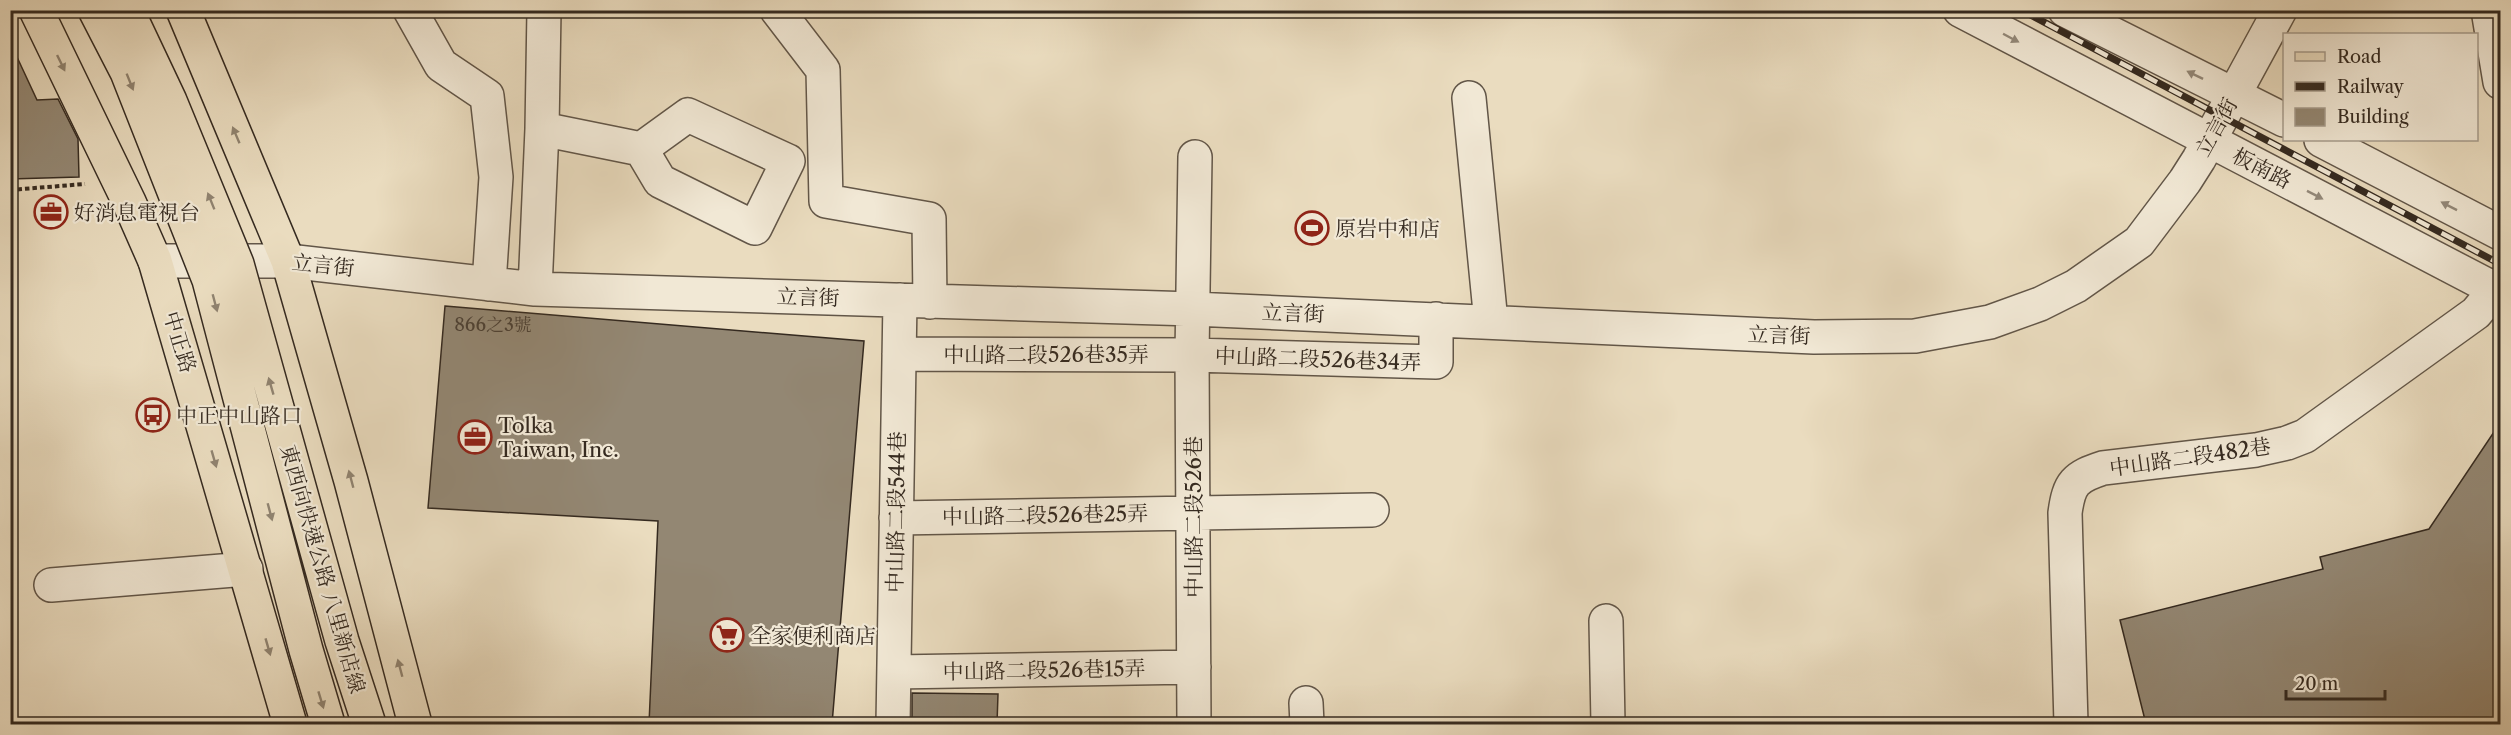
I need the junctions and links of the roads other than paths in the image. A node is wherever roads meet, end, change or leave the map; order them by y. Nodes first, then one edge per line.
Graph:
1 (36, 10) edge
2 (95, 10) edge
3 (127, 10) edge
4 (183, 10) edge
5 (410, 10) edge
6 (544, 10) edge
7 (777, 10) edge
8 (1959, 10) edge
9 (2065, 10) edge
10 (2280, 10) edge
11 (2488, 10) edge
12 (2500, 82) edge
13 (2234, 94) junction
14 (1469, 98) dead end
15 (2283, 119) edge
16 (543, 129) junction
17 (2208, 140) junction
18 (2323, 141) edge
19 (641, 149) dead end
20 (1195, 157) dead end
21 (2500, 233) edge
22 (155, 261) junction
23 (288, 261) junction
24 (489, 284) junction
25 (535, 289) junction
26 (2499, 289) edge
27 (915, 301) junction
28 (1193, 309) junction
29 (1436, 319) junction
30 (1491, 322) junction
31 (899, 354) junction
32 (1192, 355) junction
33 (1372, 510) dead end
34 (1193, 512) junction
35 (896, 518) junction
36 (246, 569) junction
37 (51, 585) dead end
38 (1606, 621) dead end
39 (1194, 667) junction
40 (894, 672) junction
41 (290, 724) edge
42 (328, 724) edge
43 (369, 724) edge
44 (415, 724) edge
45 (893, 724) edge
46 (1194, 724) edge
47 (1608, 724) edge
48 (2071, 724) edge

1 -> 22 main road, 中正路
2 -> 42 main road, 東西向快速公路 八里新店線, bridge
43 -> 3 main road, 東西向快速公路 八里新店線, bridge
23 -> 4 main road
5 - 24 street
6 - 16 street
7 - 27 street, 中山路二段544巷
8 -> 17 street, 板南路
13 -> 9 street
10 - 13 street, 立言街
11 - 12 street
13 - 15 street
13 - 17 street, 立言街
14 - 30 street
16 - 19 street
16 - 25 street
17 -> 26 street, 板南路
17 - 30 street, 立言街
21 -> 18 street
20 - 28 street, 中山路二段526巷
22 - 23 street, 立言街
22 -> 36 main road, 中正路
23 - 24 street, 立言街
44 -> 23 main road
24 - 25 street, 立言街
25 - 27 street, 立言街
26 - 48 street, 中山路二段482巷
27 - 28 street, 立言街
27 - 31 street, 中山路二段544巷
28 - 29 street, 立言街
28 - 32 street, 中山路二段526巷
29 - 30 street, 立言街
29 - 32 street, 中山路二段526巷34弄
31 - 32 street, 中山路二段526巷35弄
31 - 35 street, 中山路二段544巷
32 - 34 street, 中山路二段526巷
33 - 34 street, 中山路二段526巷25弄
34 - 35 street, 中山路二段526巷25弄
34 - 39 street, 中山路二段526巷
35 - 40 street, 中山路二段544巷
36 - 37 street
36 -> 41 main road, 中正路
38 - 47 street
39 - 40 street, 中山路二段526巷15弄
39 - 46 street, 中山路二段526巷
40 - 45 street, 中山路二段544巷

